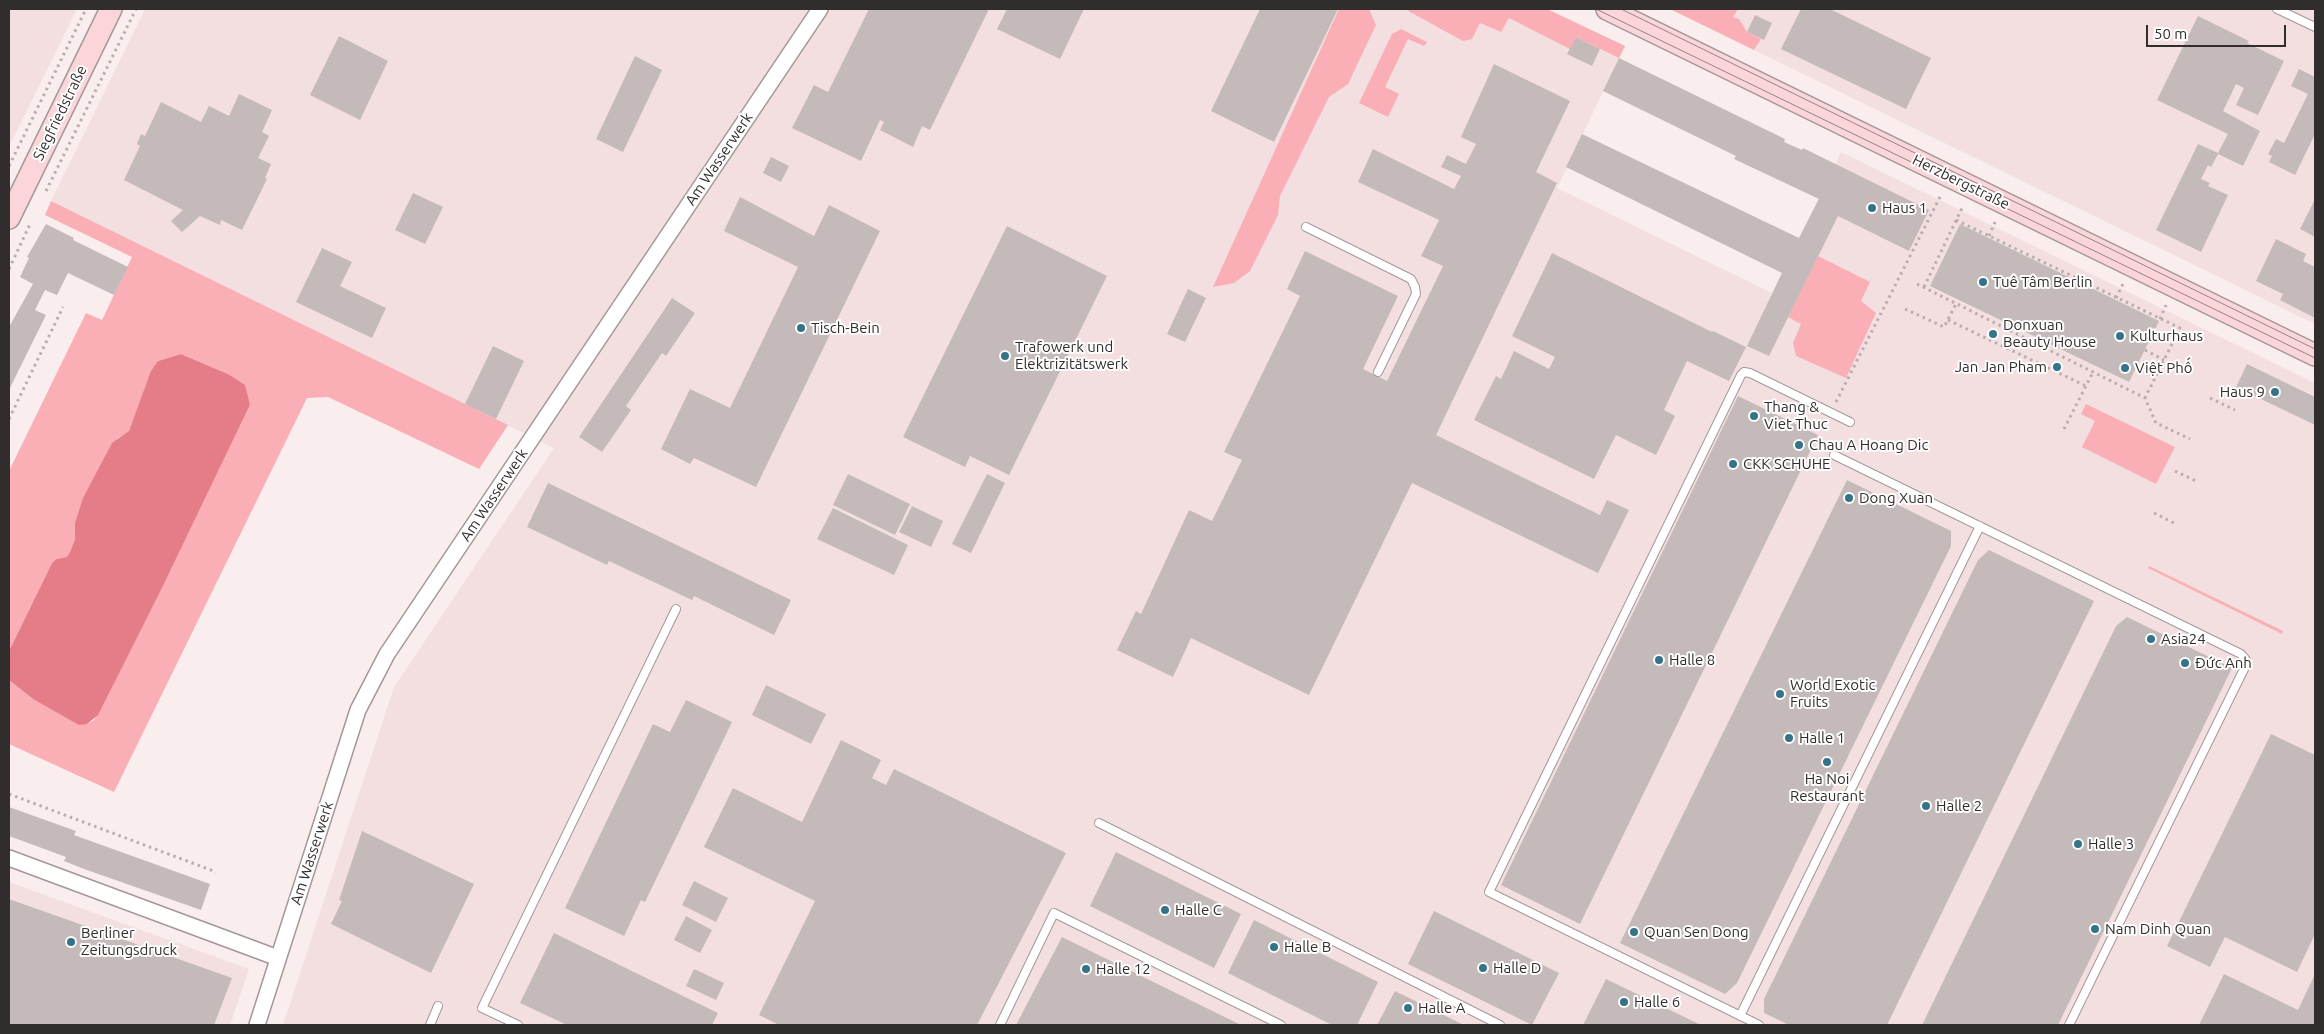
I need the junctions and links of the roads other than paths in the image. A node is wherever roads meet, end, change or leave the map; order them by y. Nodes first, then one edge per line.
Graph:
1 (112, 9) edge
2 (820, 9) edge
3 (1607, 9) edge
4 (2277, 9) edge
5 (2315, 27) edge
6 (9, 218) edge
7 (1306, 227) dead end
8 (2315, 355) edge
9 (1378, 372) dead end
10 (1850, 422) dead end
11 (1834, 455) dead end
12 (1980, 526) junction
13 (676, 608) dead end
14 (1099, 823) dead end
15 (9, 858) edge
16 (278, 958) junction
17 (438, 1006) dead end
18 (1740, 1016) junction
19 (257, 1025) edge
20 (430, 1025) edge
21 (518, 1025) edge
22 (1000, 1025) edge
23 (1281, 1025) edge
24 (1500, 1025) edge
25 (1759, 1025) edge
26 (2069, 1025) edge

1 - 6 street, Siegfriedstraße
2 - 16 street, Am Wasserwerk
3 - 8 street, Herzbergstraße
4 - 5 lane
7 - 9 lane
10 - 18 lane
11 - 12 lane
12 - 18 lane
12 - 26 lane
13 - 21 lane
14 - 24 lane
15 - 16 street
16 - 19 street, Am Wasserwerk
17 - 20 lane
18 - 25 lane
22 - 23 lane

